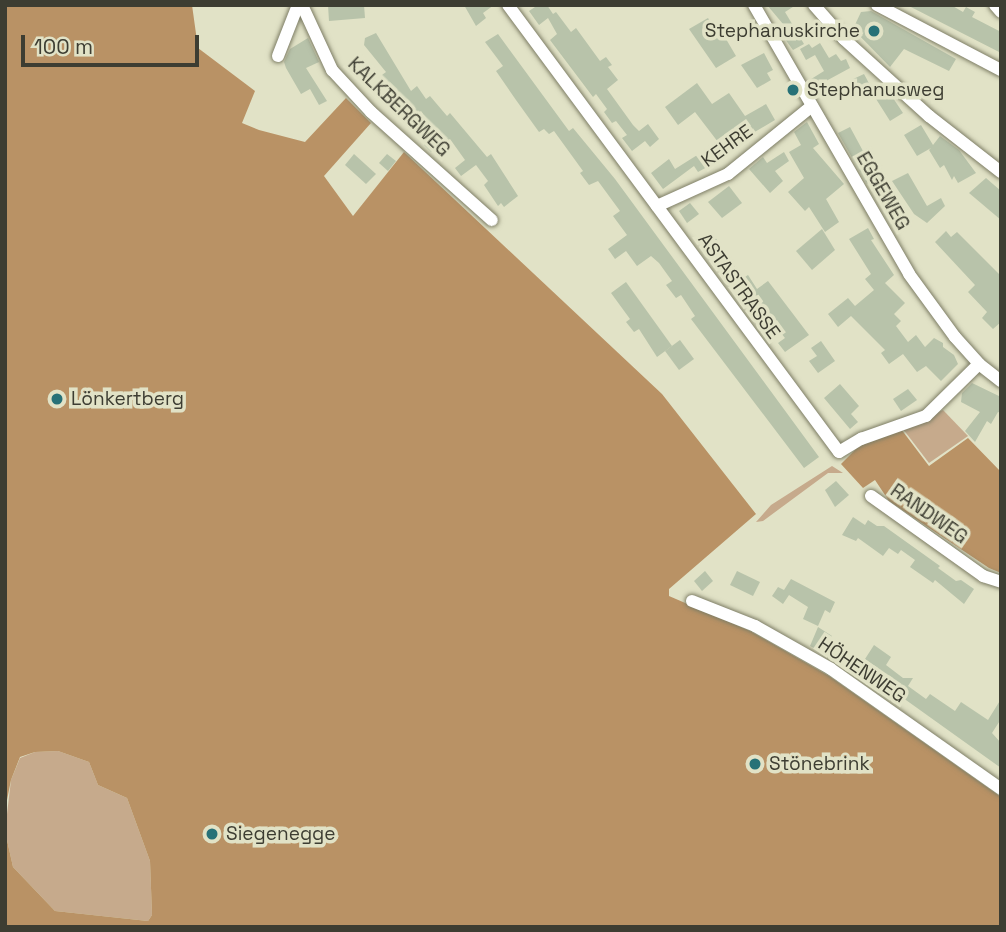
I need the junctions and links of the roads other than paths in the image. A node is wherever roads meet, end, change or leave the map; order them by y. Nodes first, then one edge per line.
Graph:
1 (300, 5) edge
2 (508, 5) edge
3 (754, 5) edge
4 (814, 5) edge
5 (877, 5) edge
6 (995, 5) edge
7 (1001, 12) edge
8 (278, 56) dead end
9 (1001, 70) edge
10 (812, 106) junction
11 (1001, 172) edge
12 (657, 206) junction
13 (492, 220) dead end
14 (979, 364) junction
15 (1001, 381) edge
16 (871, 496) dead end
17 (1001, 582) edge
18 (692, 601) dead end
19 (1001, 789) edge

1 - 8 street, KALKBERGWEG
1 - 13 street, KALKBERGWEG
2 - 12 street, ASTASTRASSE
3 - 10 street, EGGEWEG
4 - 11 street
5 - 9 street
6 - 7 street
10 - 12 street, KEHRE
10 - 14 street, EGGEWEG
12 - 14 street, ASTASTRASSE
14 - 15 street, EGGEWEG
16 - 17 street, RANDWEG
18 - 19 street, HÖHENWEG

